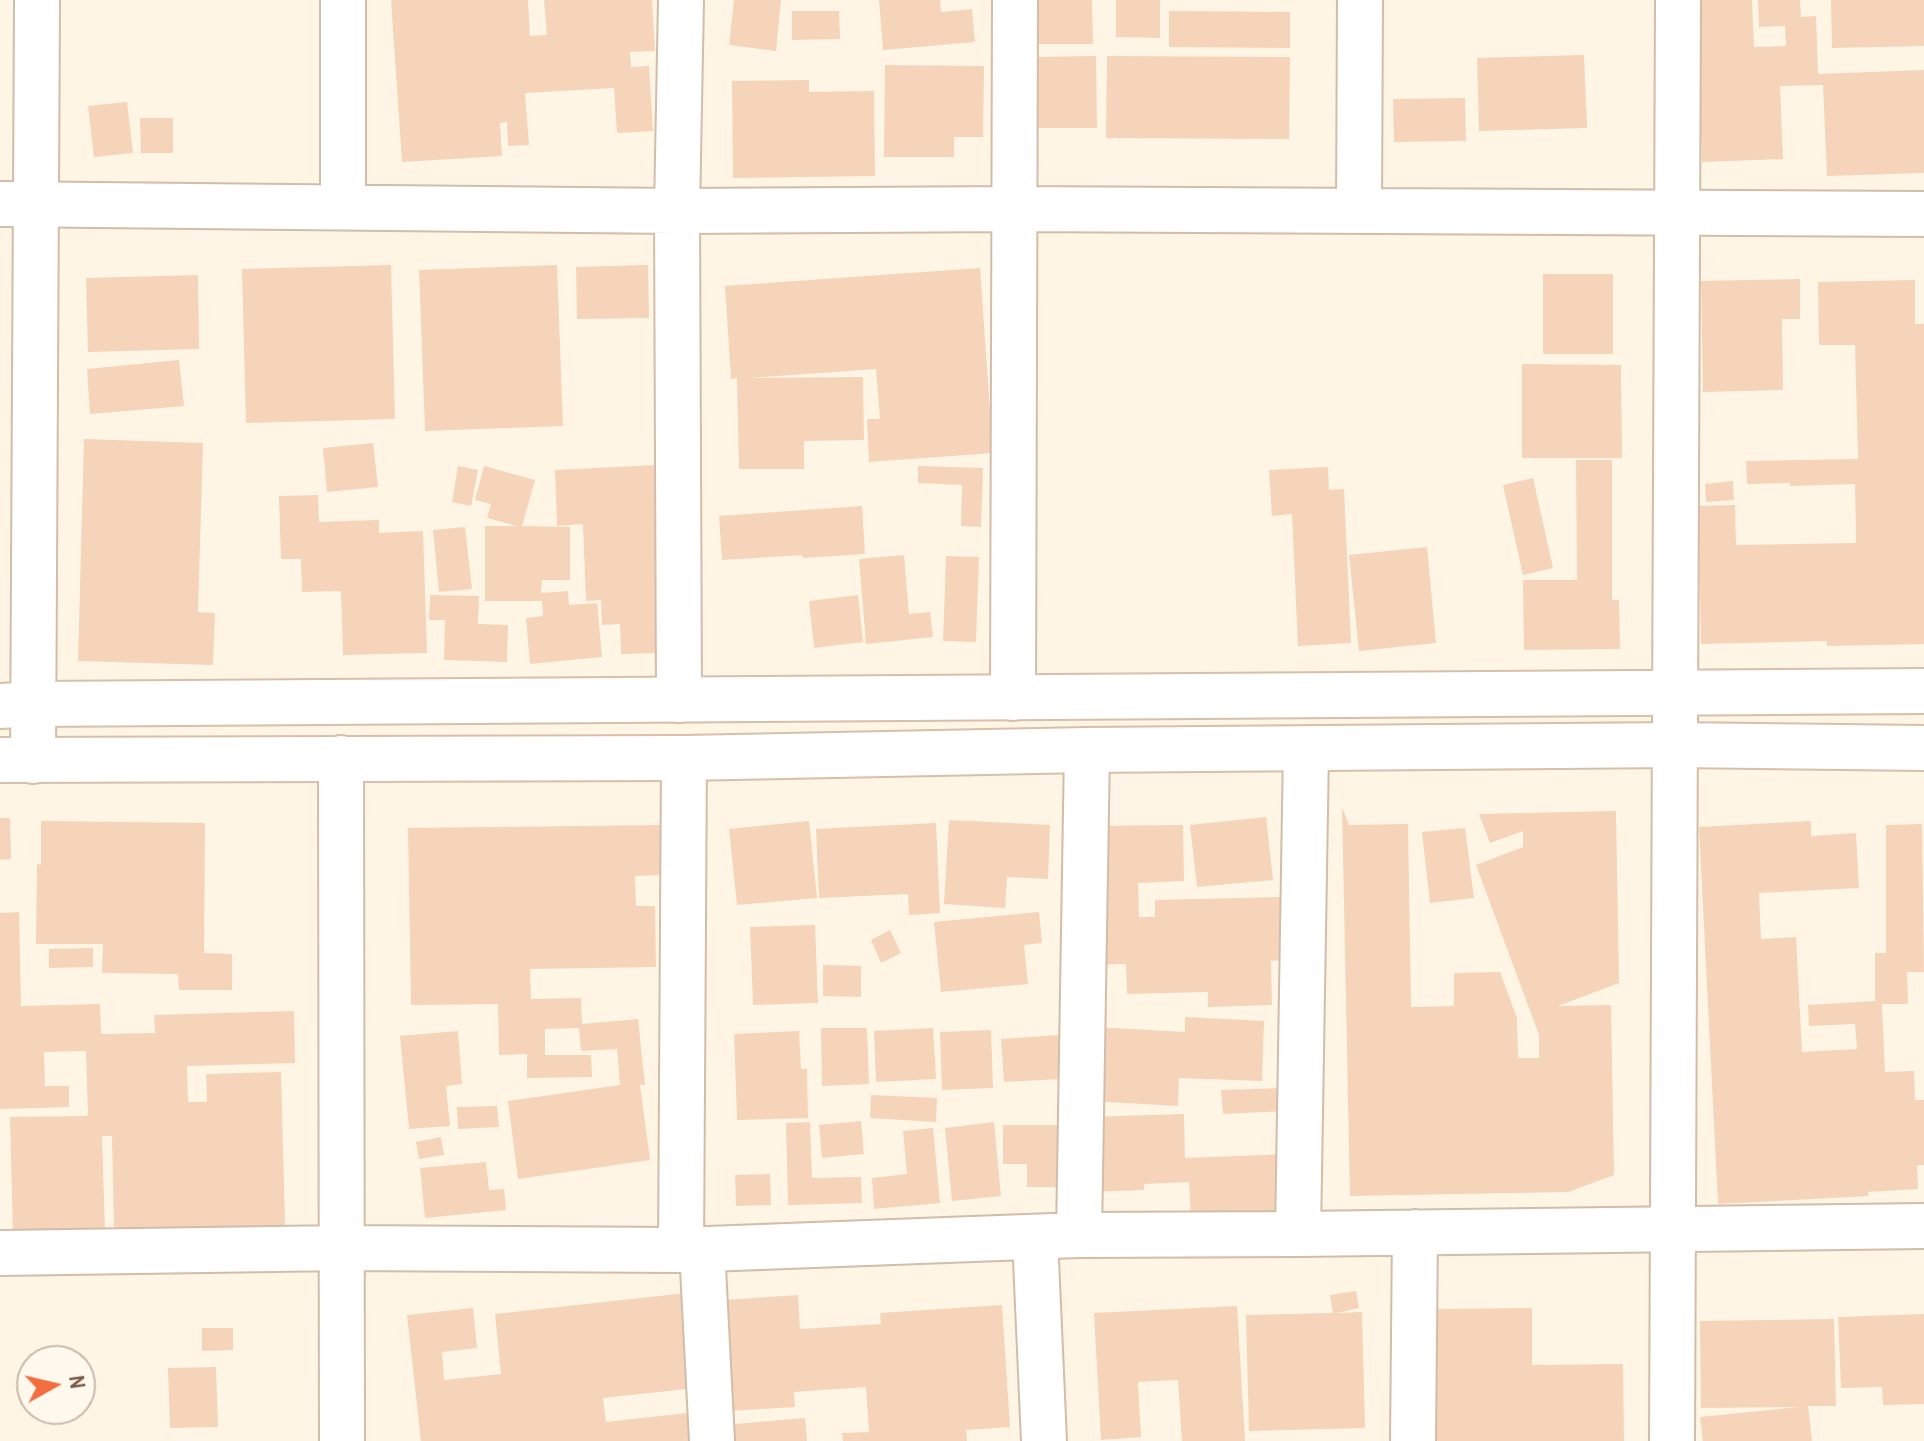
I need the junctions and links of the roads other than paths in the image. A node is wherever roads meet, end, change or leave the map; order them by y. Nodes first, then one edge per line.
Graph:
1 (37, 0) edge
2 (343, 0) edge
3 (681, 0) edge
4 (1015, 0) edge
5 (1360, 0) edge
6 (1678, 0) edge
7 (18, 204) edge
8 (343, 207) junction
9 (1015, 209) junction
10 (677, 211) junction
11 (1359, 211) junction
12 (1677, 213) junction
13 (1924, 214) edge
14 (1924, 691) edge
15 (1675, 693) junction
16 (1013, 698) junction
17 (679, 700) junction
18 (17, 705) edge
19 (1675, 745) junction
20 (1924, 748) edge
21 (1306, 749) junction
22 (1087, 750) junction
23 (341, 758) junction
24 (684, 758) junction
25 (16, 760) edge
26 (1924, 1226) edge
27 (1673, 1229) junction
28 (1415, 1232) junction
29 (1298, 1234) junction
30 (1079, 1235) junction
31 (1035, 1237) junction
32 (341, 1248) junction
33 (691, 1249) junction
34 (0, 1253) edge
35 (342, 1441) edge
36 (712, 1441) edge
37 (1044, 1441) edge
38 (1413, 1441) edge
39 (1672, 1441) edge

1 - 7 street
2 - 8 street
3 - 10 street
4 - 9 street
5 - 11 street
6 - 12 street
7 - 8 street
7 - 18 street
8 - 10 street
9 - 10 street
9 - 11 street
9 - 16 street
10 - 17 street
11 - 12 street
12 - 13 street
12 - 15 street
14 - 15 street
15 - 16 street
15 - 19 street
16 - 17 street
17 - 18 street
18 - 25 street
19 - 20 street
19 - 21 street
19 - 27 street
21 - 22 street
21 - 29 street
22 - 24 street
22 - 30 street
23 - 24 street
23 - 25 street
23 - 32 street
24 - 33 street
26 - 27 street
27 - 28 street
27 - 39 street
28 - 29 street
28 - 38 street
29 - 30 street
30 - 31 street
31 - 33 street
31 - 37 street
32 - 33 street
32 - 34 street
32 - 35 street
33 - 36 street

